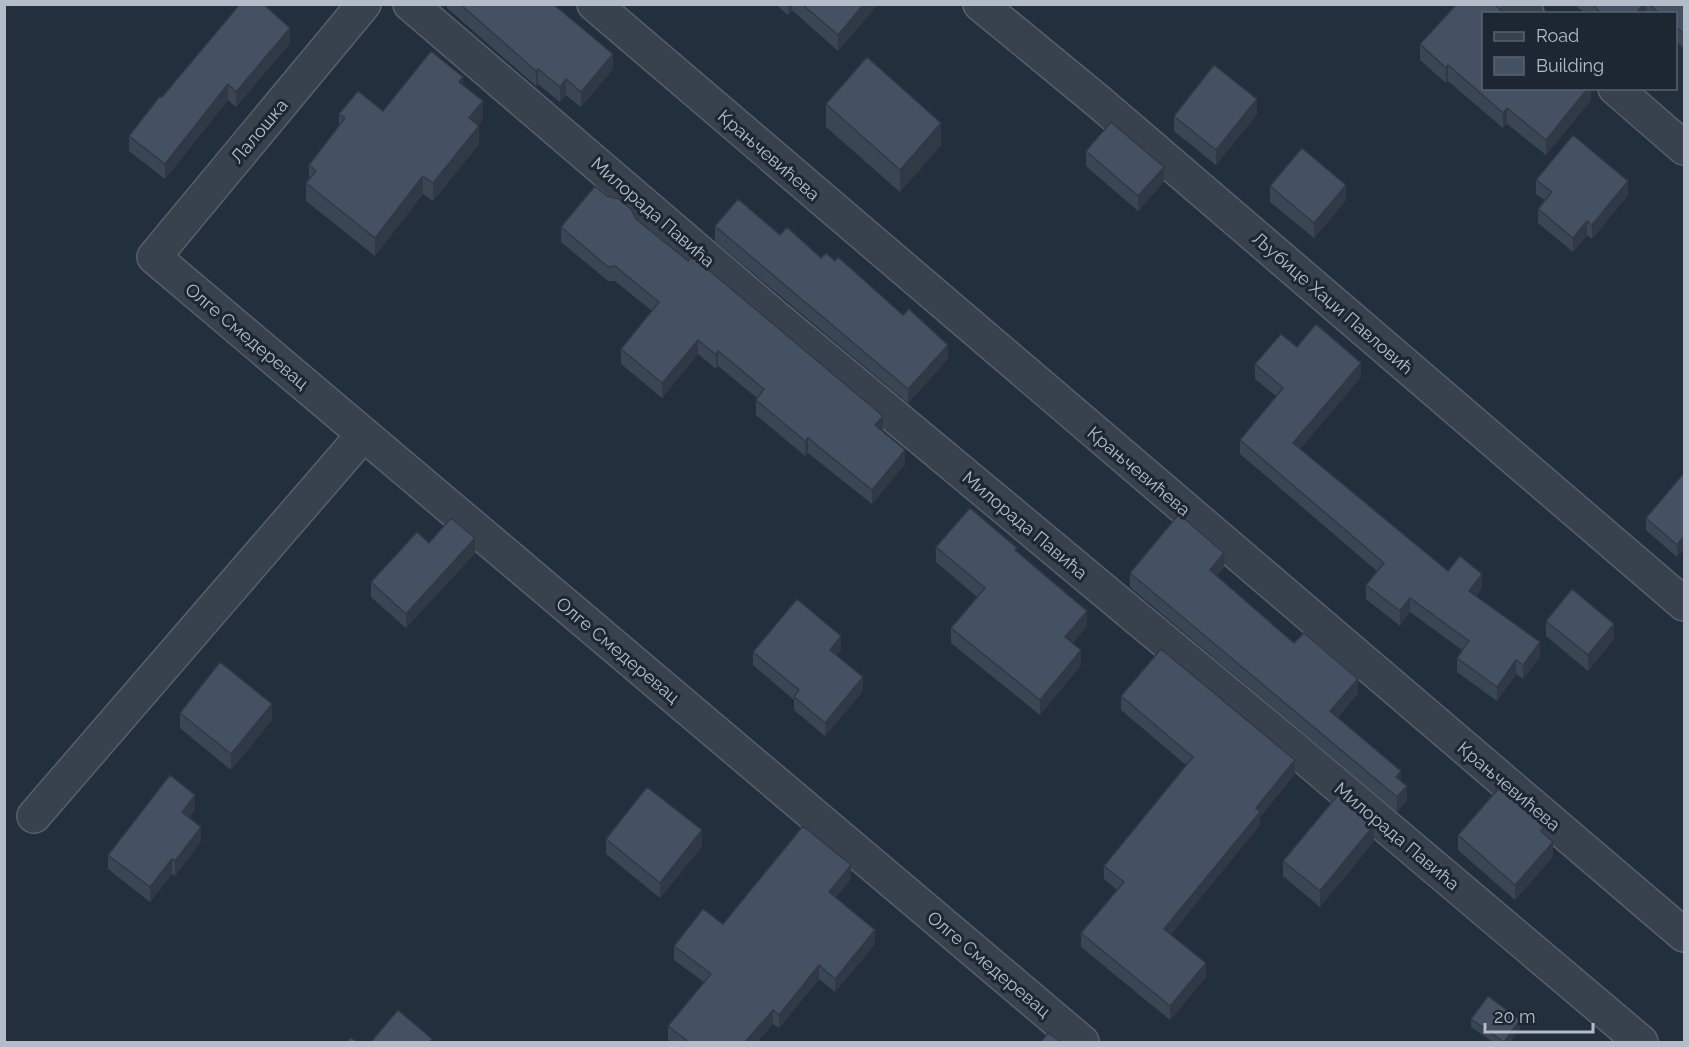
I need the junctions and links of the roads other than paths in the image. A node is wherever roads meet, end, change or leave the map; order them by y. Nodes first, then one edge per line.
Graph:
1 (364, 4) edge
2 (410, 4) edge
3 (594, 4) edge
4 (980, 4) edge
5 (1617, 90) edge
6 (1684, 148) edge
7 (154, 257) joint
8 (363, 435) junction
9 (1684, 604) edge
10 (34, 816) dead end
11 (1684, 935) edge
12 (1082, 1042) edge
13 (1641, 1042) edge

1 - 7 street, Лалошка
2 - 13 street, Милорада Павића
3 - 11 street, Крањчевићева
4 - 9 street, Љубице Хаџи Павловић
5 - 6 street
7 - 8 street, Олге Смедеревац
8 - 10 street
8 - 12 street, Олге Смедеревац

